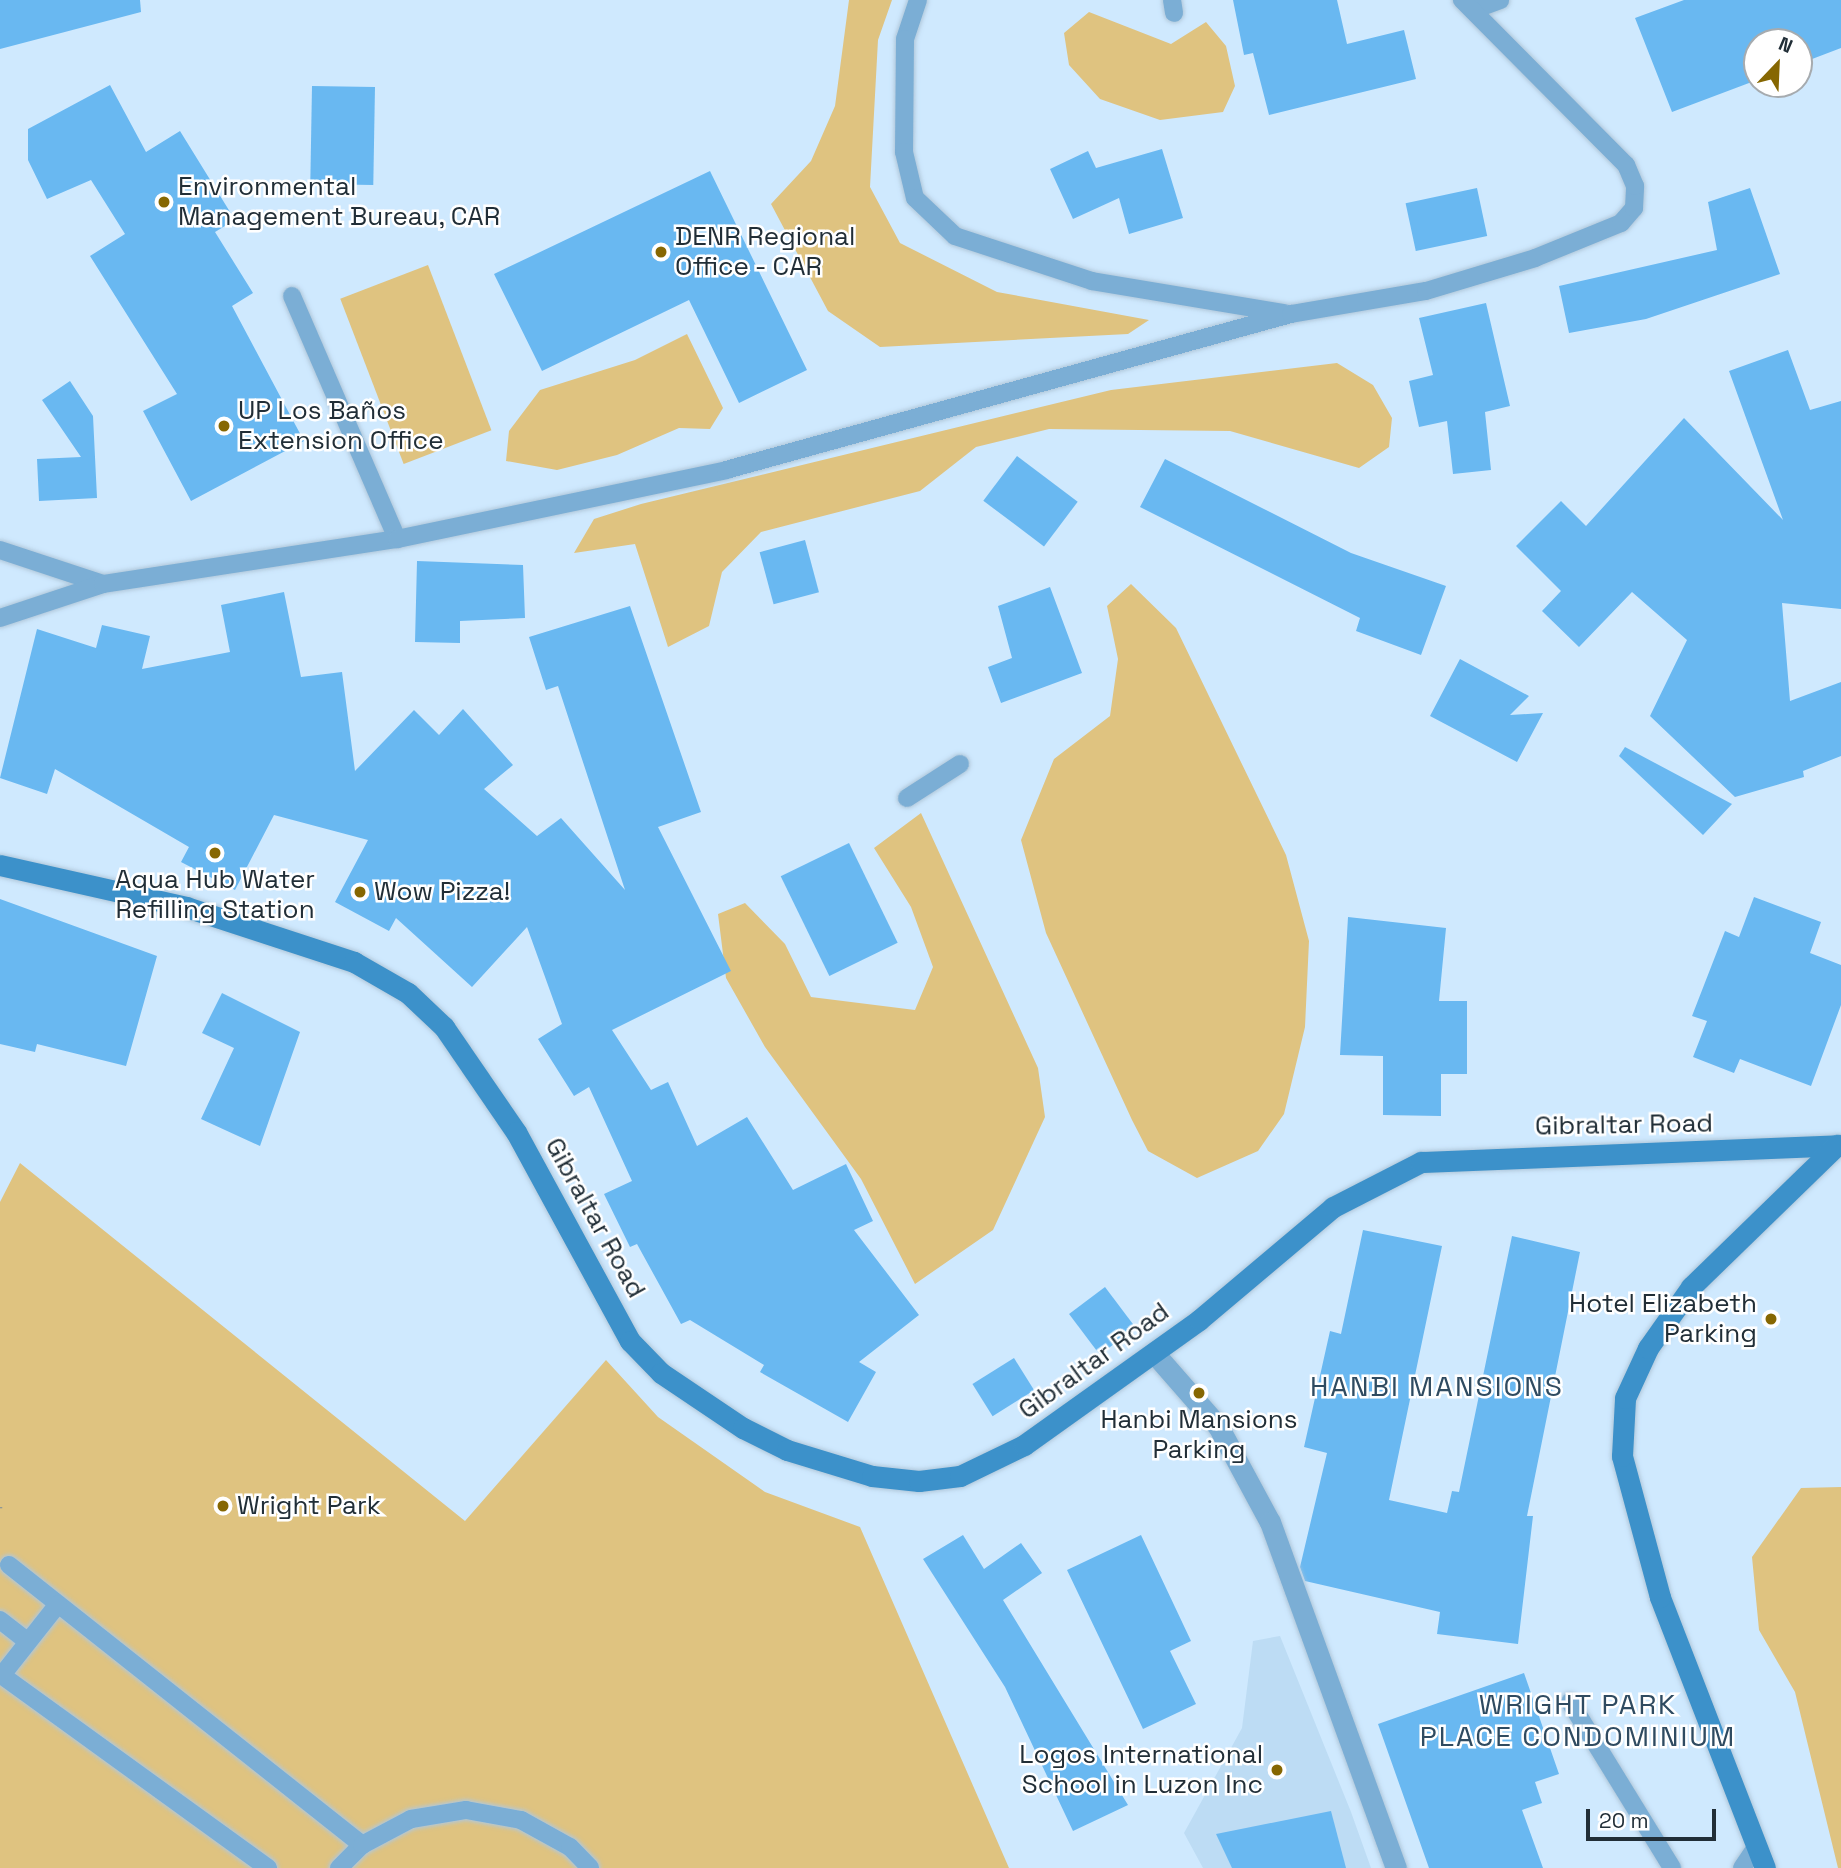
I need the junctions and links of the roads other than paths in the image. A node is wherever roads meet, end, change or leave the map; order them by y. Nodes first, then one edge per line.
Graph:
1 (918, 0) edge
2 (1500, 0) edge
3 (1467, 5) edge
4 (292, 296) dead end
5 (1291, 314) junction
6 (397, 539) junction
7 (0, 550) edge
8 (103, 584) junction
9 (0, 618) edge
10 (960, 764) dead end
11 (907, 798) dead end
12 (0, 865) edge
13 (1839, 1145) edge
14 (1154, 1353) junction
15 (9, 1565) dead end
16 (58, 1604) junction
17 (0, 1620) edge
18 (27, 1642) junction
19 (1, 1675) edge
20 (1570, 1702) dead end
21 (362, 1845) junction
22 (1756, 1847) junction
23 (268, 1868) edge
24 (339, 1868) edge
25 (590, 1868) edge
26 (1396, 1868) edge
27 (1672, 1868) edge
28 (1742, 1868) edge
29 (1765, 1868) edge

1 - 5 lane
2 - 3 lane
3 - 5 lane
4 - 6 lane
5 - 6 lane
6 - 8 lane
7 - 8 lane
8 - 9 lane
10 - 11 lane
12 - 14 street, Gibraltar Road
13 - 14 street, Gibraltar Road
13 - 22 street
14 - 26 street
15 - 16 lane
16 - 18 lane
16 - 21 lane
17 - 18 lane
18 - 19 lane
19 - 23 lane
20 - 27 lane
21 - 24 lane
21 - 25 lane
22 - 28 lane
22 - 29 street

